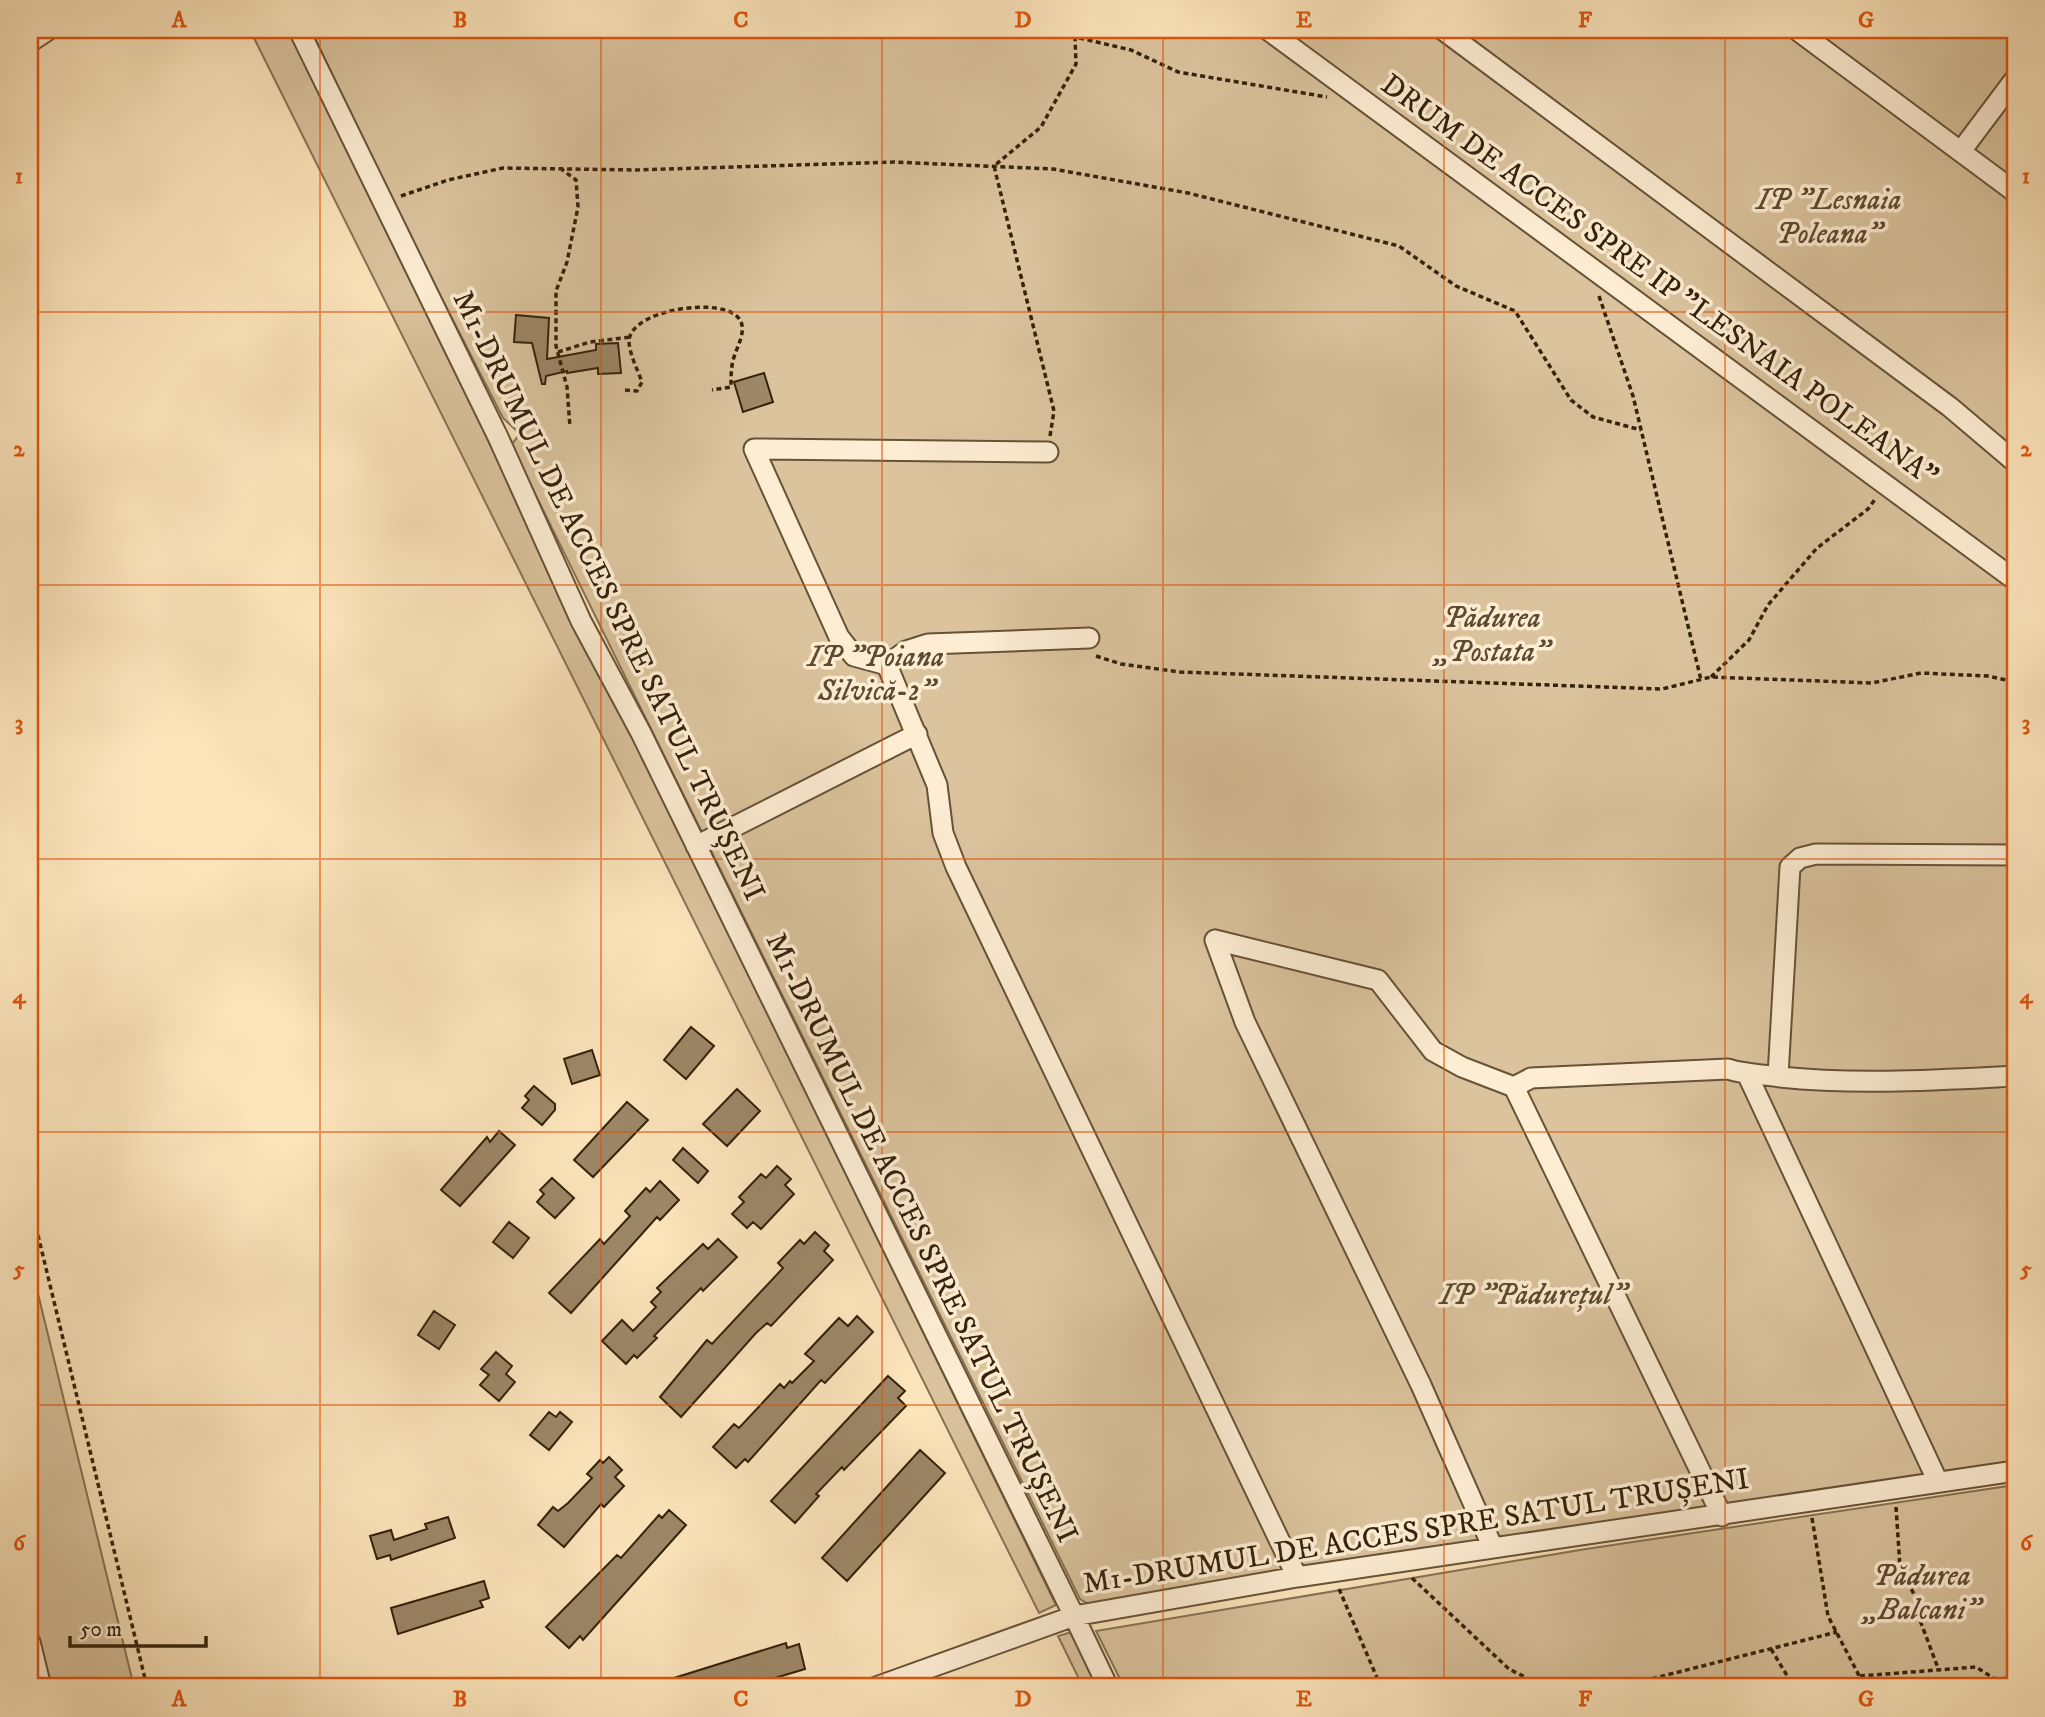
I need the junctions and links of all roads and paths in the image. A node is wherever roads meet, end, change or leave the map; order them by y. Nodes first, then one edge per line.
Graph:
1 (48, 30) edge
2 (299, 30) edge
3 (927, 30) edge
4 (1268, 30) edge
5 (1443, 30) edge
6 (1797, 30) edge
7 (1075, 37) junction
8 (30, 42) edge
9 (2015, 79) edge
10 (1364, 102) junction
11 (1961, 151) junction
12 (994, 166) junction
13 (558, 167) junction
14 (2015, 192) edge
15 (383, 202) junction
16 (1592, 269) junction
17 (631, 337) junction
18 (558, 352) junction
19 (625, 390) dead end
20 (712, 390) dead end
21 (570, 427) dead end
22 (1641, 430) junction
23 (1048, 452) joint
24 (2015, 463) edge
25 (1885, 484) junction
26 (2015, 580) edge
27 (1088, 638) joint
28 (887, 665) junction
29 (1711, 677) junction
30 (1701, 680) junction
31 (2015, 682) edge
32 (916, 734) junction
33 (696, 846) junction
34 (2015, 855) edge
35 (1748, 1076) junction
36 (1778, 1076) junction
37 (2015, 1076) edge
38 (1514, 1087) junction
39 (30, 1202) edge
40 (2015, 1471) edge
41 (1938, 1482) junction
42 (1895, 1489) junction
43 (1809, 1503) junction
44 (1722, 1516) junction
45 (1493, 1548) junction
46 (1396, 1563) junction
47 (1331, 1572) junction
48 (1297, 1577) junction
49 (1074, 1616) junction
50 (1837, 1632) junction
51 (30, 1642) edge
52 (1771, 1649) junction
53 (1938, 1668) junction
54 (1860, 1676) junction
55 (2015, 1678) edge
56 (41, 1687) edge
57 (147, 1687) edge
58 (876, 1687) edge
59 (1108, 1687) edge
60 (1381, 1687) edge
61 (1545, 1687) edge
62 (1619, 1687) edge
63 (1794, 1687) edge
64 (1865, 1687) edge

1 - 8 street
2 - 15 street, M1-DRUMUL DE ACCES SPRE SATUL TRUȘENI
3 - 7 path
4 - 10 street, DRUM DE ACCES SPRE IP "LESNAIA POLEANA"
5 - 24 street
6 - 11 street
7 - 10 path
7 - 12 path
9 - 11 street
10 - 16 street, DRUM DE ACCES SPRE IP "LESNAIA POLEANA"
11 - 14 street
12 - 13 path
12 - 22 path
12 - 23 path
13 - 15 path
13 - 18 path
15 - 33 street, M1-DRUMUL DE ACCES SPRE SATUL TRUȘENI
16 - 22 path
16 - 25 street, DRUM DE ACCES SPRE IP "LESNAIA POLEANA"
17 - 18 path
17 - 19 path
17 - 20 path
18 - 21 path
22 - 30 path
23 - 28 street
25 - 26 street, DRUM DE ACCES SPRE IP "LESNAIA POLEANA"
25 - 29 path
27 - 28 street
27 - 30 path
28 - 32 street
29 - 30 path
29 - 31 path
32 - 33 street
32 - 48 street
33 - 49 street, M1-DRUMUL DE ACCES SPRE SATUL TRUȘENI
34 - 36 street
35 - 36 street
35 - 38 street
35 - 41 street
36 - 37 street
38 - 44 street
38 - 45 street
39 - 57 path
40 - 41 street, M1-DRUMUL DE ACCES SPRE SATUL TRUȘENI
41 - 42 street, M1-DRUMUL DE ACCES SPRE SATUL TRUȘENI
42 - 43 street, M1-DRUMUL DE ACCES SPRE SATUL TRUȘENI
42 - 53 path
43 - 44 street, M1-DRUMUL DE ACCES SPRE SATUL TRUȘENI
43 - 50 path
44 - 45 street, M1-DRUMUL DE ACCES SPRE SATUL TRUȘENI
45 - 46 street, M1-DRUMUL DE ACCES SPRE SATUL TRUȘENI
46 - 47 street, M1-DRUMUL DE ACCES SPRE SATUL TRUȘENI
46 - 61 path
47 - 48 street, M1-DRUMUL DE ACCES SPRE SATUL TRUȘENI
47 - 60 path
48 - 49 street, M1-DRUMUL DE ACCES SPRE SATUL TRUȘENI
49 - 58 street
49 - 59 street
50 - 52 path
50 - 54 path
51 - 56 street
52 - 62 path
52 - 63 path
53 - 54 path
53 - 55 path
54 - 64 path

